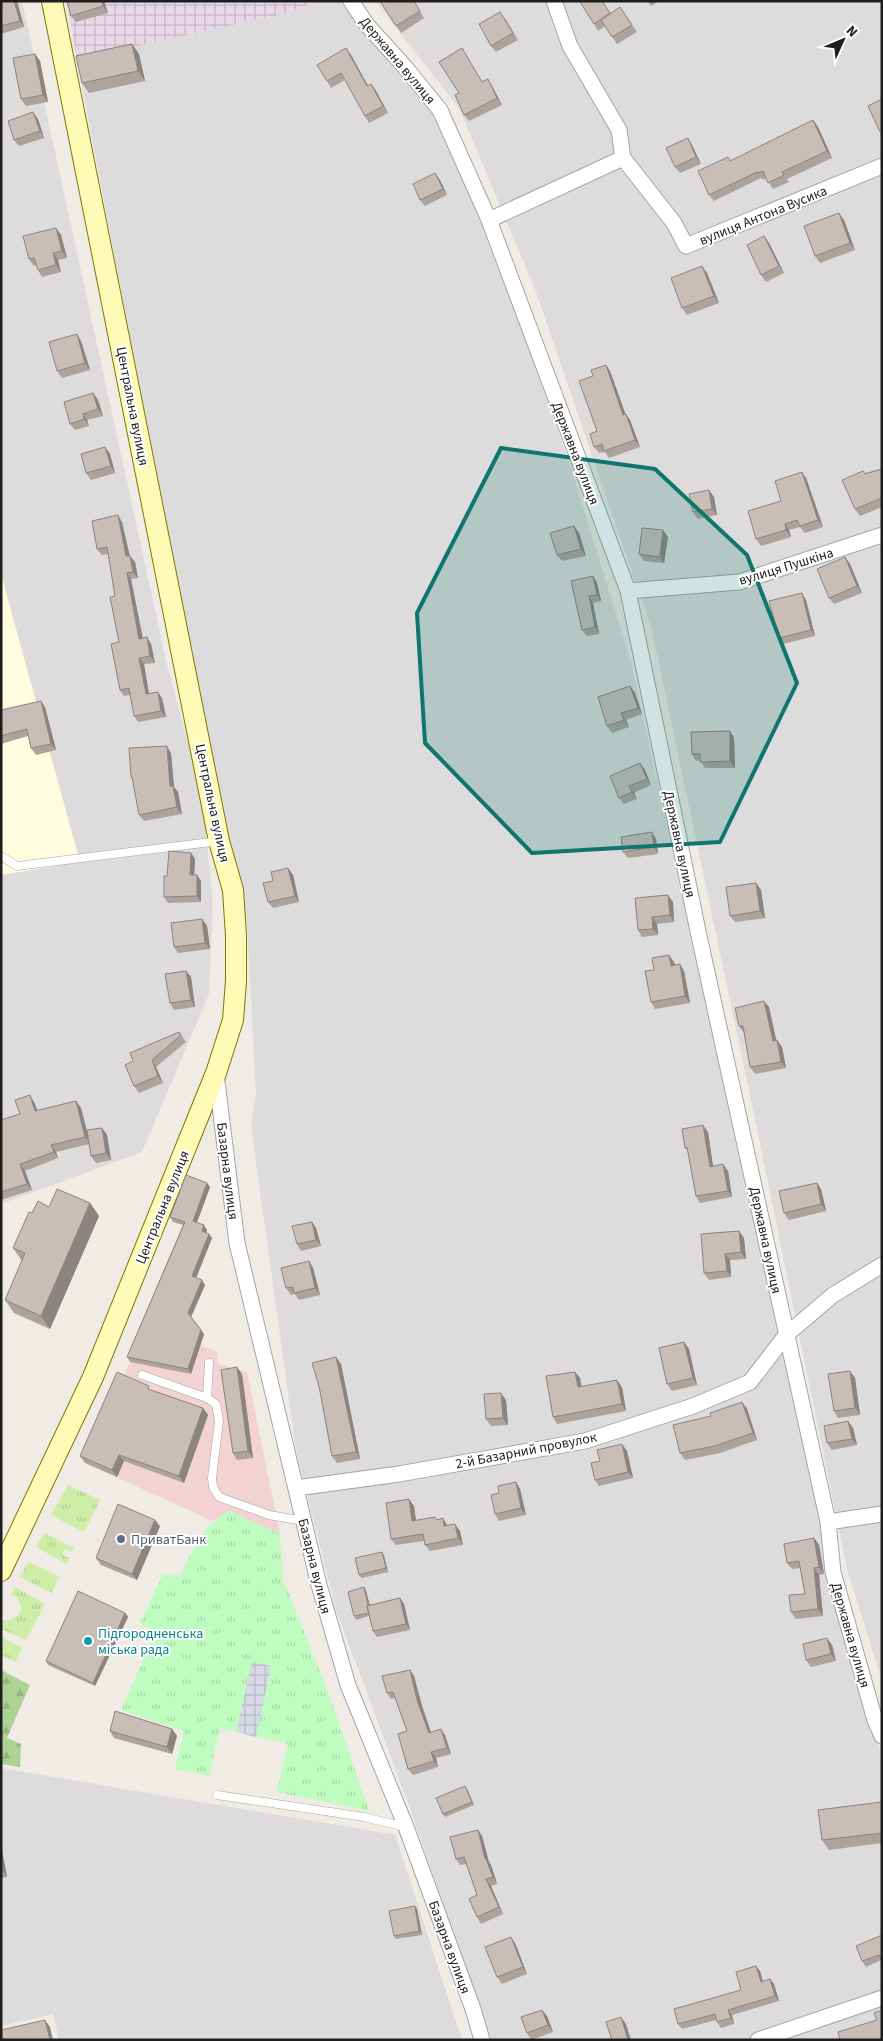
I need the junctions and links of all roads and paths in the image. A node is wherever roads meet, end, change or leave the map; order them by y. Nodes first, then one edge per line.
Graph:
1 (52, 1) edge
2 (351, 1) edge
3 (554, 1) edge
4 (623, 158) junction
5 (882, 166) edge
6 (489, 220) junction
7 (882, 535) edge
8 (628, 591) junction
9 (219, 841) junction
10 (1, 856) edge
11 (216, 1073) junction
12 (882, 1265) edge
13 (786, 1335) junction
14 (209, 1363) dead end
15 (142, 1374) dead end
16 (207, 1398) junction
17 (296, 1488) junction
18 (882, 1514) edge
19 (303, 1521) junction
20 (828, 1522) junction
21 (1, 1571) edge
22 (882, 1736) edge
23 (217, 1795) dead end
24 (406, 1827) junction
25 (882, 1998) edge
26 (482, 2040) edge
27 (758, 2040) edge

1 - 9 main road, Центральна вулиця
2 - 6 street, Державна вулиця
3 - 4 street
4 - 5 street, вулиця Антона Вусика
4 - 6 street
6 - 8 street, Державна вулиця
7 - 8 street, вулиця Пушкіна
8 - 13 street, Державна вулиця
9 - 10 lane
9 - 11 main road, Центральна вулиця
11 - 17 street, Базарна вулиця
11 - 21 main road, Центральна вулиця
12 - 13 street, 2-й Базарний провулок
13 - 17 street, 2-й Базарний провулок
13 - 20 street, Державна вулиця
14 - 16 lane
15 - 16 lane
16 - 19 lane
17 - 19 street, Базарна вулиця
18 - 20 street
19 - 24 street, Базарна вулиця
20 - 22 street, Державна вулиця
23 - 24 lane
24 - 26 street, Базарна вулиця
25 - 27 street

